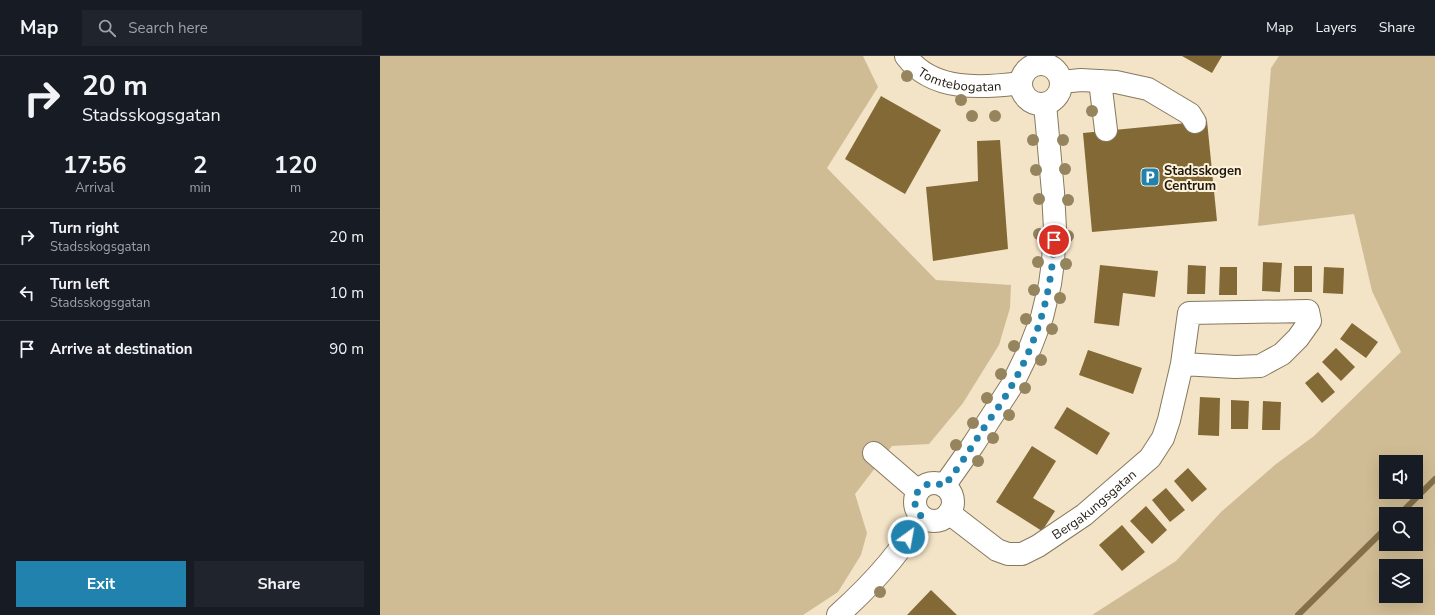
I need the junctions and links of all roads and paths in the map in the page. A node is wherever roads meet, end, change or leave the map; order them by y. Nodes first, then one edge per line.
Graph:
1 (908, 57) edge
2 (1041, 60) edge
3 (1100, 81) junction
4 (1061, 82) junction
5 (1021, 83) junction
6 (1045, 104) junction
7 (1195, 122) dead end
8 (1106, 130) dead end
9 (1182, 364) junction
10 (874, 452) dead end
11 (944, 486) junction
12 (918, 491) junction
13 (949, 513) junction
14 (921, 516) junction
15 (838, 615) edge

1 - 5 street, Tomtebogatan
2 - 4 street
2 - 5 street
3 - 4 street
3 - 7 street
3 - 8 street
4 - 6 street
5 - 6 street
6 - 11 street
9 - 9 street, Bergakungsgatan
9 - 13 street, Bergakungsgatan
10 - 12 street
11 - 12 street
11 - 13 street
12 - 14 street
13 - 14 street
14 - 15 street

